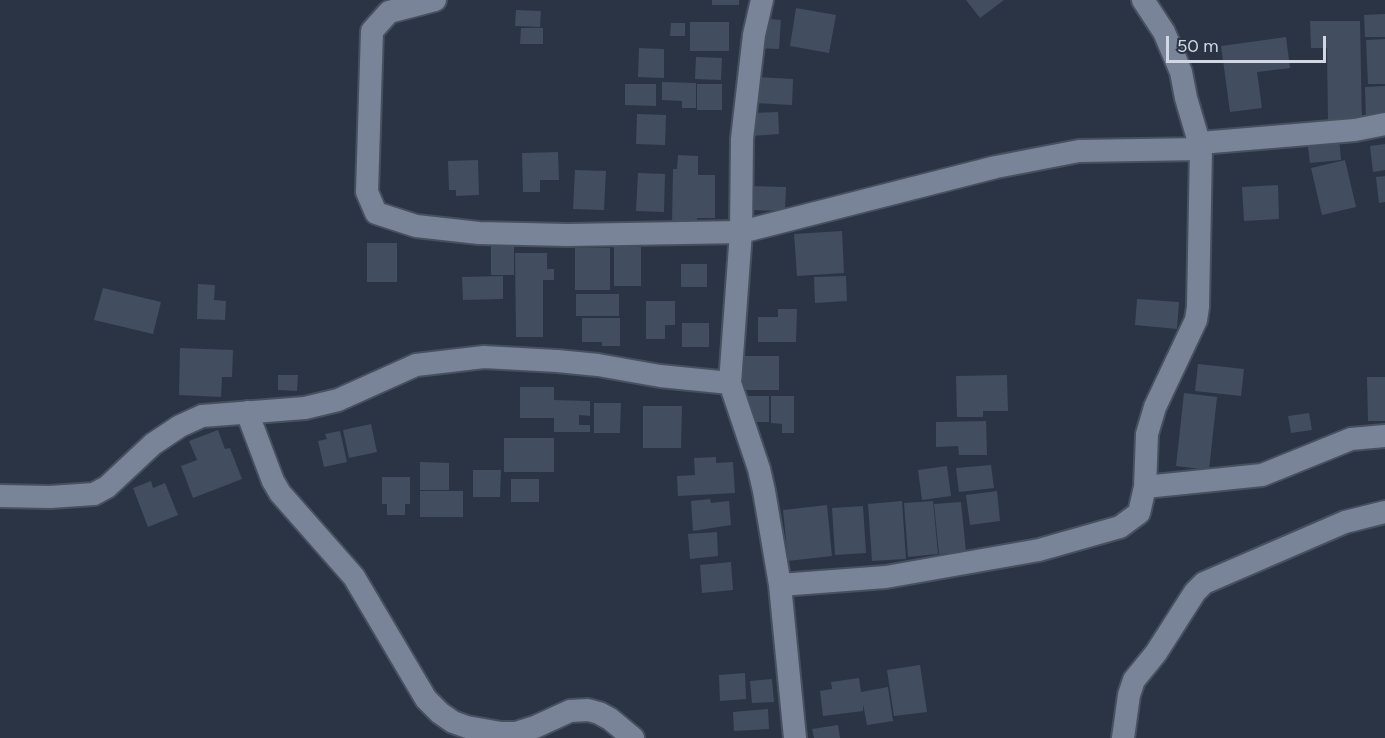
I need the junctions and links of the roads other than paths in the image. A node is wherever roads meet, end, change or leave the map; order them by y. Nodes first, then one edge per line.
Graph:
1 (435, 0) edge
2 (762, 0) edge
3 (1143, 0) edge
4 (1385, 124) edge
5 (1201, 146) junction
6 (741, 232) junction
7 (730, 383) junction
8 (247, 412) junction
9 (1385, 436) edge
10 (1144, 487) junction
11 (0, 496) edge
12 (1385, 512) edge
13 (780, 585) junction
14 (633, 738) edge
15 (795, 738) edge
16 (1122, 738) edge

1 - 6 street
2 - 6 street
3 - 5 street
4 - 5 street
5 - 6 street
5 - 10 street
6 - 7 street
7 - 8 street
7 - 13 street
8 - 11 street
8 - 14 street
9 - 10 street
10 - 13 street
12 - 16 street
13 - 15 street

